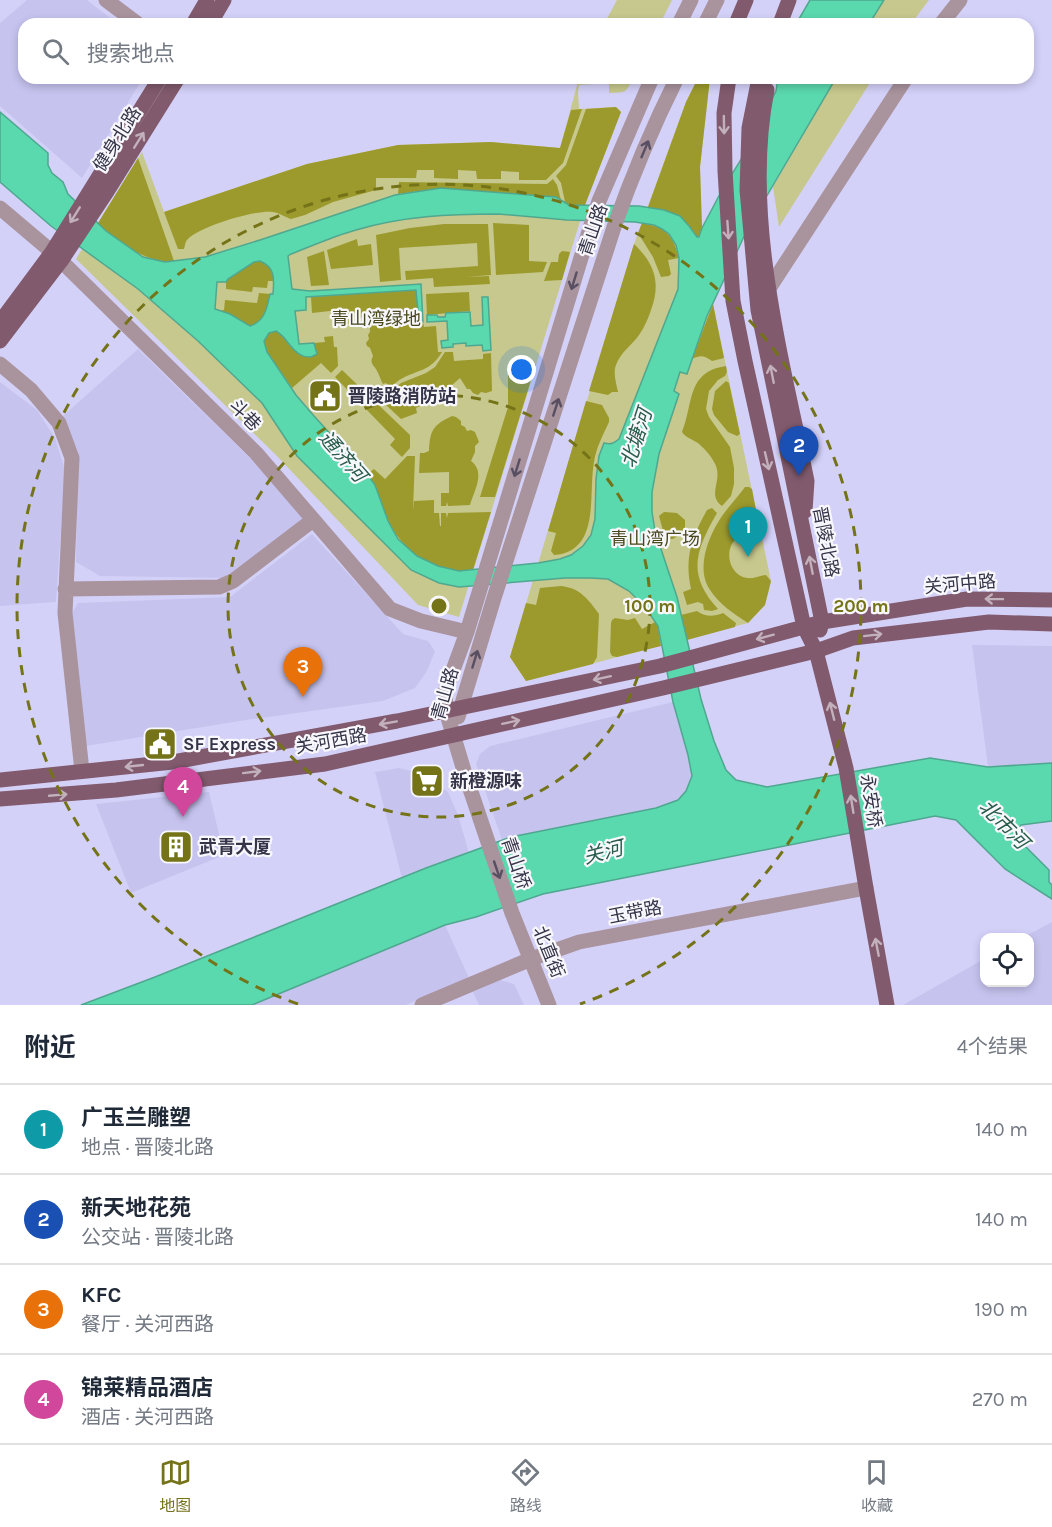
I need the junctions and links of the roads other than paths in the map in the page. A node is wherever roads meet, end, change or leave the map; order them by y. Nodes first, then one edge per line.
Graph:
1 (106, 0) edge
2 (207, 0) edge
3 (224, 0) edge
4 (691, 0) edge
5 (717, 0) edge
6 (746, 0) edge
7 (778, 0) edge
8 (789, 0) edge
9 (960, 0) edge
10 (130, 18) edge
11 (196, 18) edge
12 (214, 18) edge
13 (682, 18) edge
14 (708, 18) edge
15 (738, 18) edge
16 (772, 18) edge
17 (782, 18) edge
18 (946, 18) edge
19 (157, 84) edge
20 (174, 84) edge
21 (649, 84) edge
22 (674, 84) edge
23 (728, 84) edge
24 (758, 84) edge
25 (768, 84) edge
26 (902, 84) edge
27 (103, 184) junction
28 (0, 208) edge
29 (757, 234) junction
30 (57, 257) junction
31 (768, 290) junction
32 (0, 322) edge
33 (0, 341) edge
34 (0, 364) edge
35 (313, 520) junction
36 (803, 529) junction
37 (65, 589) junction
38 (1052, 600) edge
39 (822, 622) junction
40 (1052, 624) edge
41 (804, 627) junction
42 (467, 632) junction
43 (816, 651) junction
44 (660, 666) joint
45 (453, 710) junction
46 (454, 735) junction
47 (82, 771) junction
48 (0, 780) edge
49 (0, 800) edge
50 (866, 888) junction
51 (512, 913) joint
52 (531, 959) junction
53 (422, 1005) edge
54 (549, 1005) edge
55 (887, 1005) edge

1 - 10 street
2 - 11 main road
3 - 12 main road
4 - 13 street
5 - 14 street
6 - 15 main road
7 - 16 main road
8 - 17 main road
9 - 18 street
19 - 27 main road, 健身北路
27 -> 20 main road, 健身北路
21 -> 42 street, 青山路
45 -> 22 street, 青山路
23 -> 41 main road
24 - 29 main road, 晋陵北路
25 - 29 main road
26 - 31 street
27 - 30 main road
28 - 30 street, 斗巷
29 - 31 main road
36 -> 29 main road, 晋陵北路
30 - 32 main road
30 - 33 main road
30 - 35 street, 斗巷
31 - 36 main road
34 - 37 street
35 - 37 street
35 - 42 street, 斗巷
39 -> 36 main road, 晋陵北路
37 - 47 street
38 -> 39 main road, 关河中路
39 - 41 main road, 关河中路
39 - 43 main road, 晋陵北路
43 -> 40 main road
41 - 43 main road
41 -> 44 main road, 关河中路
42 - 45 street, 青山路
46 -> 43 main road, 关河西路
50 -> 43 main road, 永安桥
44 -> 45 main road, 关河西路
45 - 46 street, 青山路
45 -> 47 main road, 关河西路
49 -> 46 main road, 关河西路
46 -> 51 street, 青山桥
47 - 48 main road, 关河西路
50 - 52 street, 玉带路
55 -> 50 main road, 永安桥
51 - 52 street, 北直街
52 - 53 street, 玉带路
52 - 54 street, 北直街

